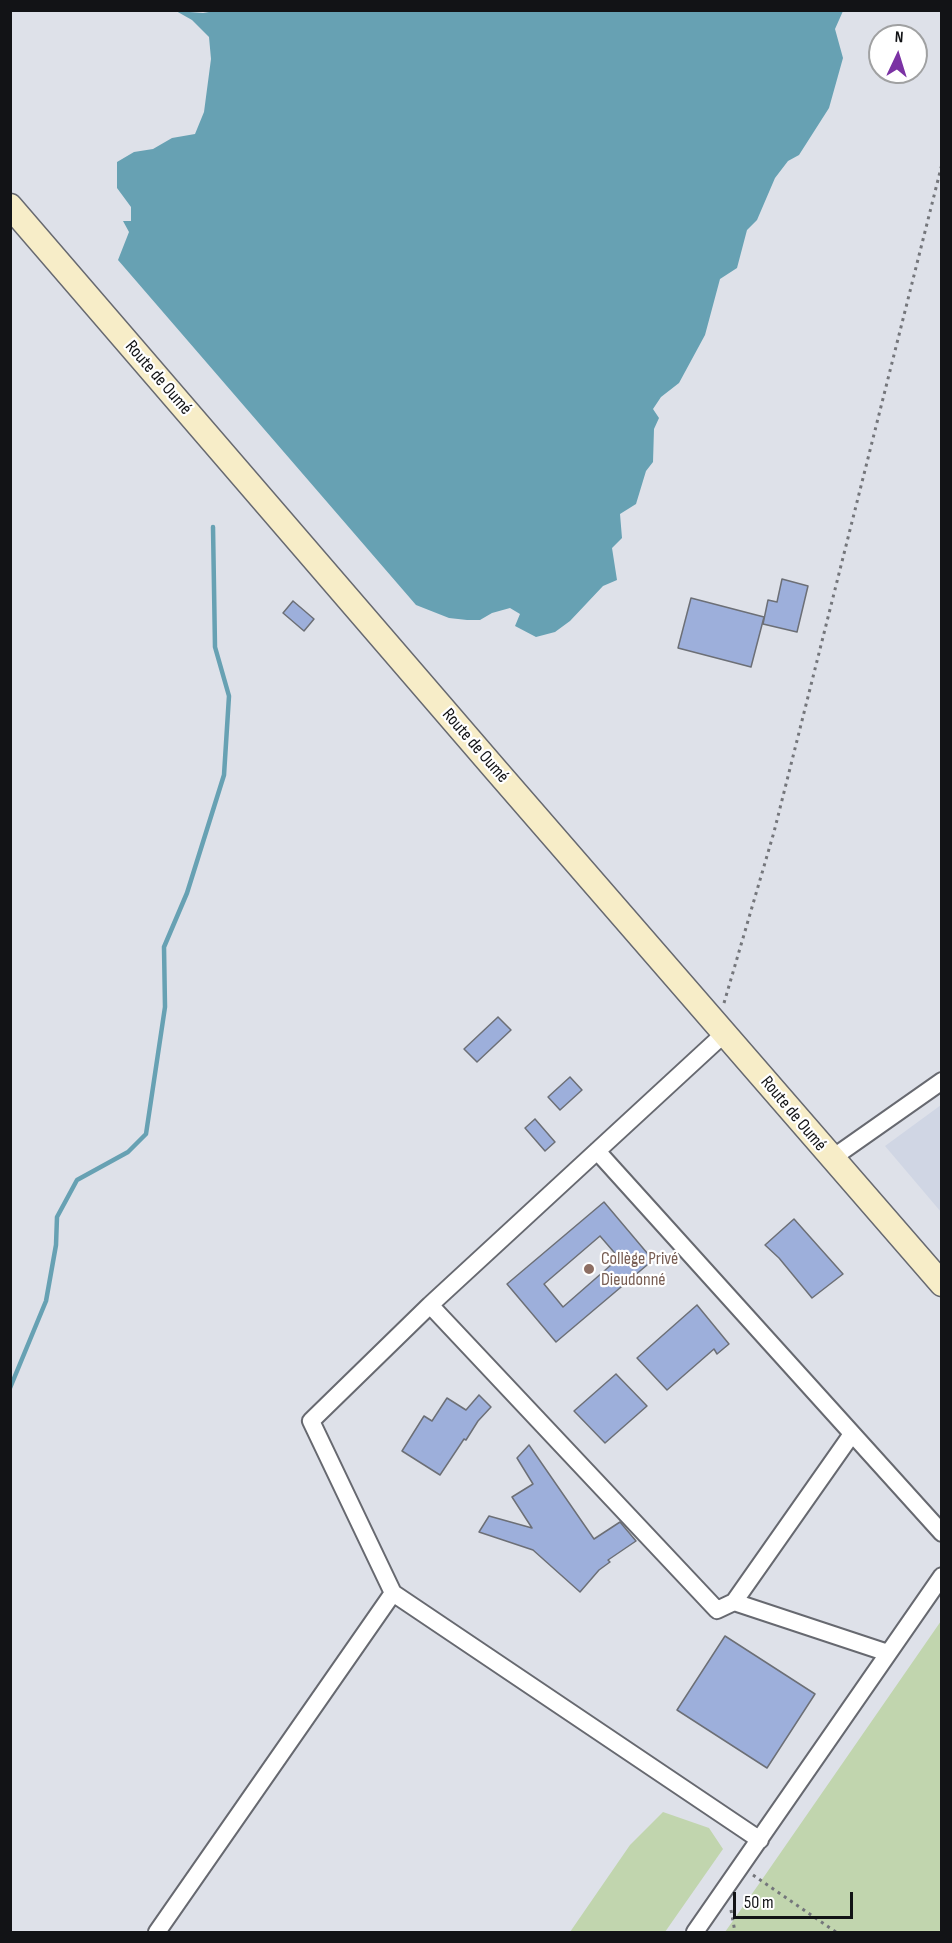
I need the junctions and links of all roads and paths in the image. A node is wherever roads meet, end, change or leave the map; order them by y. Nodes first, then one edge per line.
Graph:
1 (942, 164) edge
2 (10, 206) edge
3 (721, 1029) junction
4 (942, 1081) edge
5 (597, 1151) junction
6 (831, 1159) junction
7 (942, 1284) edge
8 (430, 1305) junction
9 (852, 1434) junction
10 (942, 1533) edge
11 (942, 1576) edge
12 (393, 1593) junction
13 (734, 1602) junction
14 (888, 1653) junction
15 (760, 1840) junction
16 (741, 1867) junction
17 (157, 1932) edge
18 (695, 1932) edge
19 (836, 1932) edge

1 - 3 path
2 - 3 main road, Route de Oumé
3 - 5 street
3 - 6 main road, Route de Oumé
4 - 6 street
5 - 8 street
5 - 9 street
6 - 7 main road, Route de Oumé
8 - 12 street
8 - 13 street
9 - 10 street
9 - 13 street
11 - 14 street
12 - 15 street
12 - 17 street
13 - 14 street
14 - 15 street
15 - 16 street
16 - 18 street
16 - 19 path

